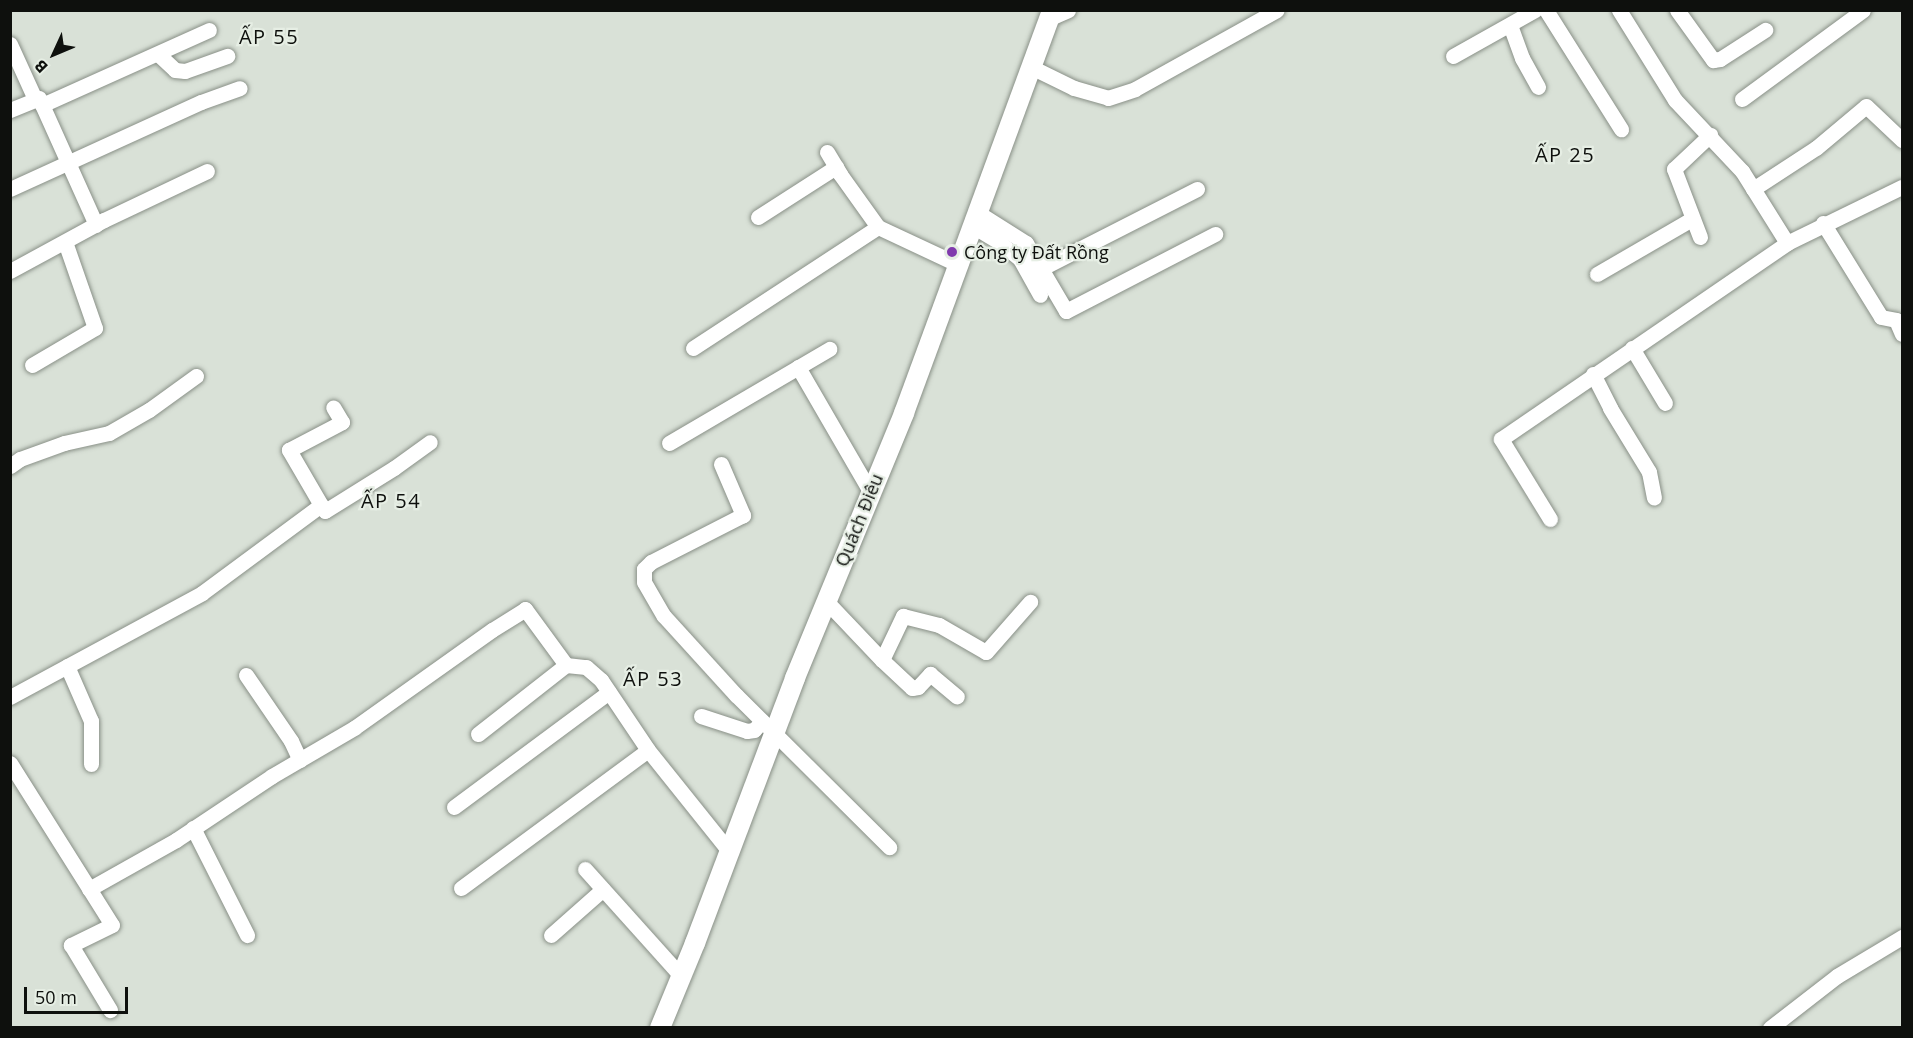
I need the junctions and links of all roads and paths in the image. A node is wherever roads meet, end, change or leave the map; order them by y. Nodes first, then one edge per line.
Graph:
1 (1068, 10) edge
2 (1276, 10) edge
3 (1534, 10) edge
4 (1546, 10) edge
5 (1619, 10) edge
6 (1677, 10) edge
7 (1863, 10) edge
8 (1050, 15) edge
9 (1510, 25) junction
10 (209, 30) dead end
11 (1765, 30) dead end
12 (10, 44) edge
13 (158, 54) junction
14 (227, 56) dead end
15 (1454, 56) dead end
16 (1029, 66) junction
17 (1538, 87) dead end
18 (240, 88) dead end
19 (1742, 99) dead end
20 (39, 102) junction
21 (10, 110) edge
22 (1621, 129) dead end
23 (1710, 135) junction
24 (1902, 140) edge
25 (827, 152) dead end
26 (68, 164) junction
27 (836, 167) junction
28 (207, 171) dead end
29 (1902, 188) edge
30 (10, 189) edge
31 (1197, 189) dead end
32 (1753, 189) junction
33 (758, 217) dead end
34 (974, 218) junction
35 (1692, 219) junction
36 (1823, 223) junction
37 (96, 225) junction
38 (878, 227) junction
39 (1215, 234) dead end
40 (1701, 237) dead end
41 (64, 242) junction
42 (1787, 243) junction
43 (957, 264) junction
44 (1042, 268) junction
45 (10, 271) edge
46 (1597, 274) dead end
47 (1040, 296) dead end
48 (1902, 334) edge
49 (693, 348) dead end
50 (1632, 348) junction
51 (829, 349) dead end
52 (32, 365) dead end
53 (798, 367) junction
54 (1593, 374) junction
55 (196, 376) dead end
56 (1665, 403) dead end
57 (333, 407) dead end
58 (430, 442) dead end
59 (669, 443) dead end
60 (721, 464) dead end
61 (10, 466) edge
62 (870, 491) junction
63 (1654, 498) dead end
64 (321, 505) junction
65 (1550, 519) dead end
66 (826, 601) junction
67 (1030, 602) dead end
68 (882, 660) junction
69 (566, 665) junction
70 (67, 666) junction
71 (246, 675) dead end
72 (609, 692) junction
73 (10, 697) edge
74 (957, 697) dead end
75 (701, 716) dead end
76 (768, 728) junction
77 (478, 734) dead end
78 (648, 750) junction
79 (300, 760) junction
80 (10, 763) edge
81 (91, 764) dead end
82 (454, 807) dead end
83 (194, 828) junction
84 (889, 847) dead end
85 (729, 850) junction
86 (585, 869) dead end
87 (461, 888) dead end
88 (89, 889) junction
89 (603, 889) junction
90 (247, 935) dead end
91 (551, 935) dead end
92 (1902, 937) edge
93 (681, 976) junction
94 (110, 1010) dead end
95 (660, 1028) edge
96 (1770, 1028) edge

1 - 8 street
2 - 16 street
3 - 9 street
4 - 22 street
5 - 23 street
6 - 11 street
7 - 19 street
8 - 16 main road, Quách Điêu
9 - 15 street
9 - 17 street
10 - 13 street
12 - 20 street
13 - 14 street
13 - 20 street
16 - 34 main road, Quách Điêu
18 - 26 street
20 - 21 street
20 - 26 street
23 - 32 street
23 - 35 street
24 - 32 street
25 - 27 street
26 - 30 street
26 - 37 street
27 - 33 street
27 - 38 street
28 - 37 street
29 - 36 street
31 - 44 street
32 - 42 street
34 - 43 main road, Quách Điêu
34 - 44 street
34 - 47 street
35 - 40 street
35 - 46 street
36 - 42 street
36 - 48 street
37 - 41 street
38 - 43 street
38 - 49 street
39 - 44 street
41 - 45 street
41 - 52 street
42 - 50 street
43 - 62 main road, Quách Điêu
50 - 54 street
50 - 56 street
51 - 53 street
53 - 59 street
53 - 62 street
54 - 63 street
54 - 65 street
55 - 61 street
57 - 64 street
58 - 64 street
60 - 76 street
62 - 66 main road, Quách Điêu
64 - 70 street
66 - 68 street
66 - 76 main road, Quách Điêu
67 - 68 street
68 - 74 street
69 - 72 street
69 - 77 street
69 - 79 street
70 - 73 street
70 - 81 street
71 - 79 street
72 - 78 street
72 - 82 street
75 - 76 street
76 - 84 street
76 - 85 main road, Quách Điêu
78 - 85 street
78 - 87 street
79 - 83 street
80 - 88 street
83 - 88 street
83 - 90 street
85 - 93 main road, Quách Điêu
86 - 89 street
88 - 94 street
89 - 91 street
89 - 93 street
92 - 96 street
93 - 95 main road, Quách Điêu

